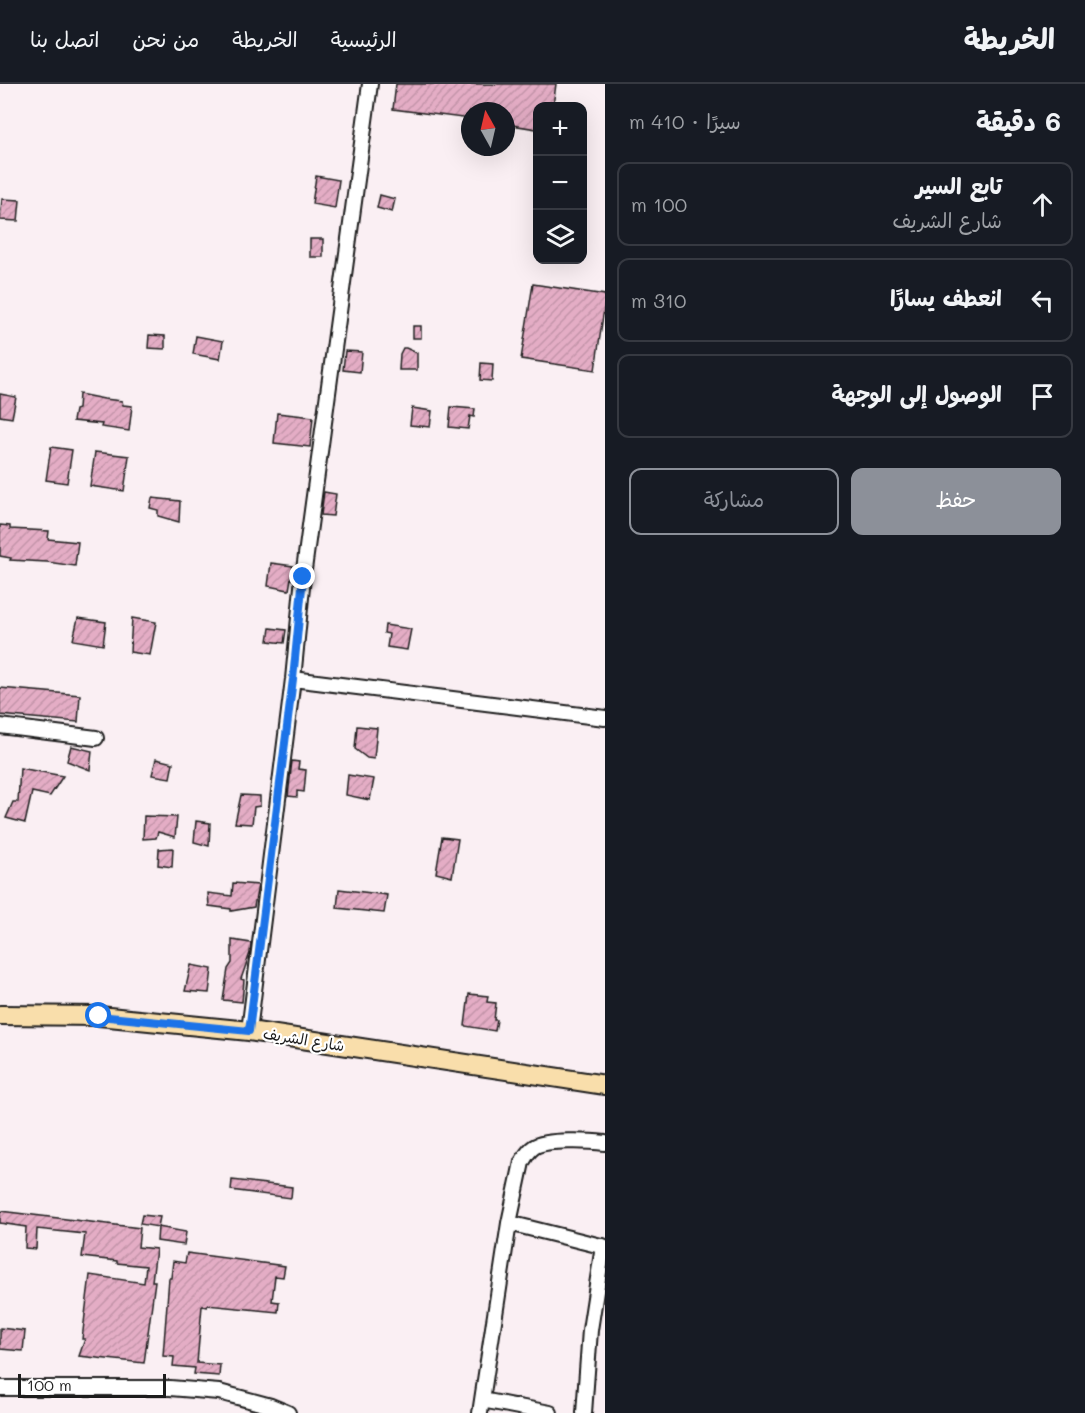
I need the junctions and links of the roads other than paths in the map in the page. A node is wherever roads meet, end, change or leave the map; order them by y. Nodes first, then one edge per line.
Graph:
1 (370, 84) edge
2 (293, 679) junction
3 (605, 717) edge
4 (0, 726) edge
5 (96, 738) dead end
6 (0, 1015) edge
7 (249, 1031) junction
8 (605, 1085) edge
9 (605, 1143) edge
10 (509, 1223) junction
11 (604, 1247) edge
12 (0, 1388) edge
13 (481, 1406) edge
14 (288, 1413) edge
15 (550, 1413) edge
16 (584, 1413) edge

1 - 2 street
2 - 3 street
2 - 7 street
4 - 5 street
6 - 7 main road, شارع الشريف
7 - 8 main road, شارع الشريف
9 - 10 street
10 - 11 street
10 - 13 street
11 - 16 street
12 - 14 street
13 - 15 street

